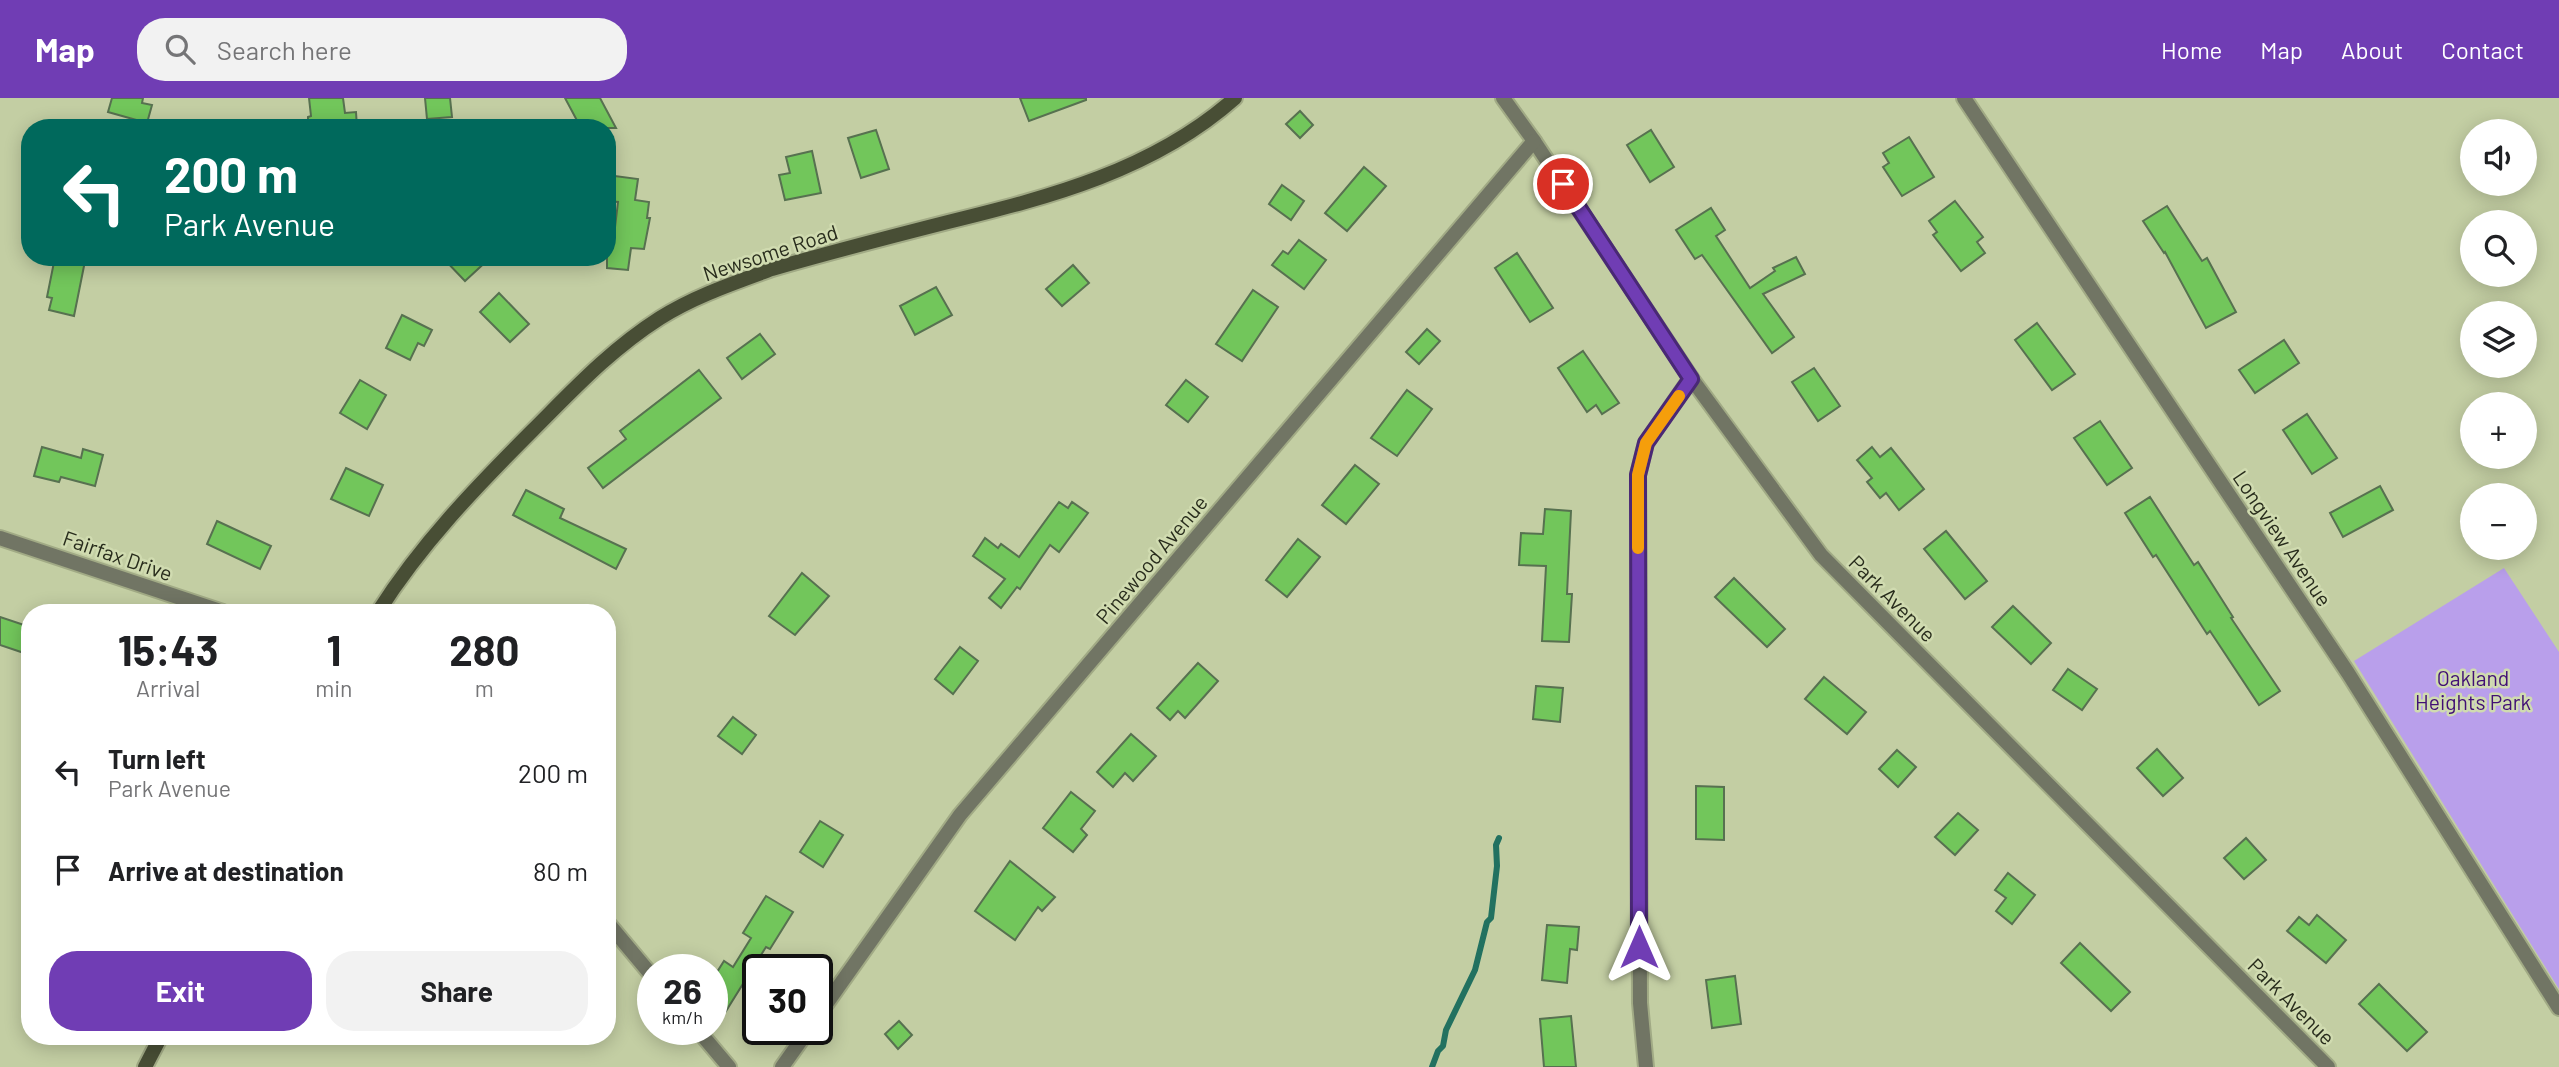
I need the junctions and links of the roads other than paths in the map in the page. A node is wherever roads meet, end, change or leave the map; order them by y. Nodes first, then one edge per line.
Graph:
1 (1235, 98) edge
2 (1503, 98) edge
3 (1964, 98) edge
4 (1534, 141) junction
5 (1691, 379) junction
6 (0, 538) edge
7 (199, 604) edge
8 (383, 604) edge
9 (616, 933) edge
10 (637, 958) edge
11 (833, 995) edge
12 (2559, 1008) edge
13 (156, 1045) edge
14 (710, 1045) edge
15 (798, 1045) edge
16 (145, 1067) edge
17 (729, 1067) edge
18 (782, 1067) edge
19 (1646, 1067) edge
20 (2328, 1067) edge

1 - 8 street, Newsome Road
2 - 4 street, Park Avenue
3 - 12 street, Longview Avenue
4 - 5 street, Park Avenue
4 - 11 street, Pinewood Avenue
5 - 19 street
5 - 20 street, Park Avenue
6 - 7 street, Fairfax Drive
9 - 10 street
13 - 16 street
14 - 17 street
15 - 18 street

